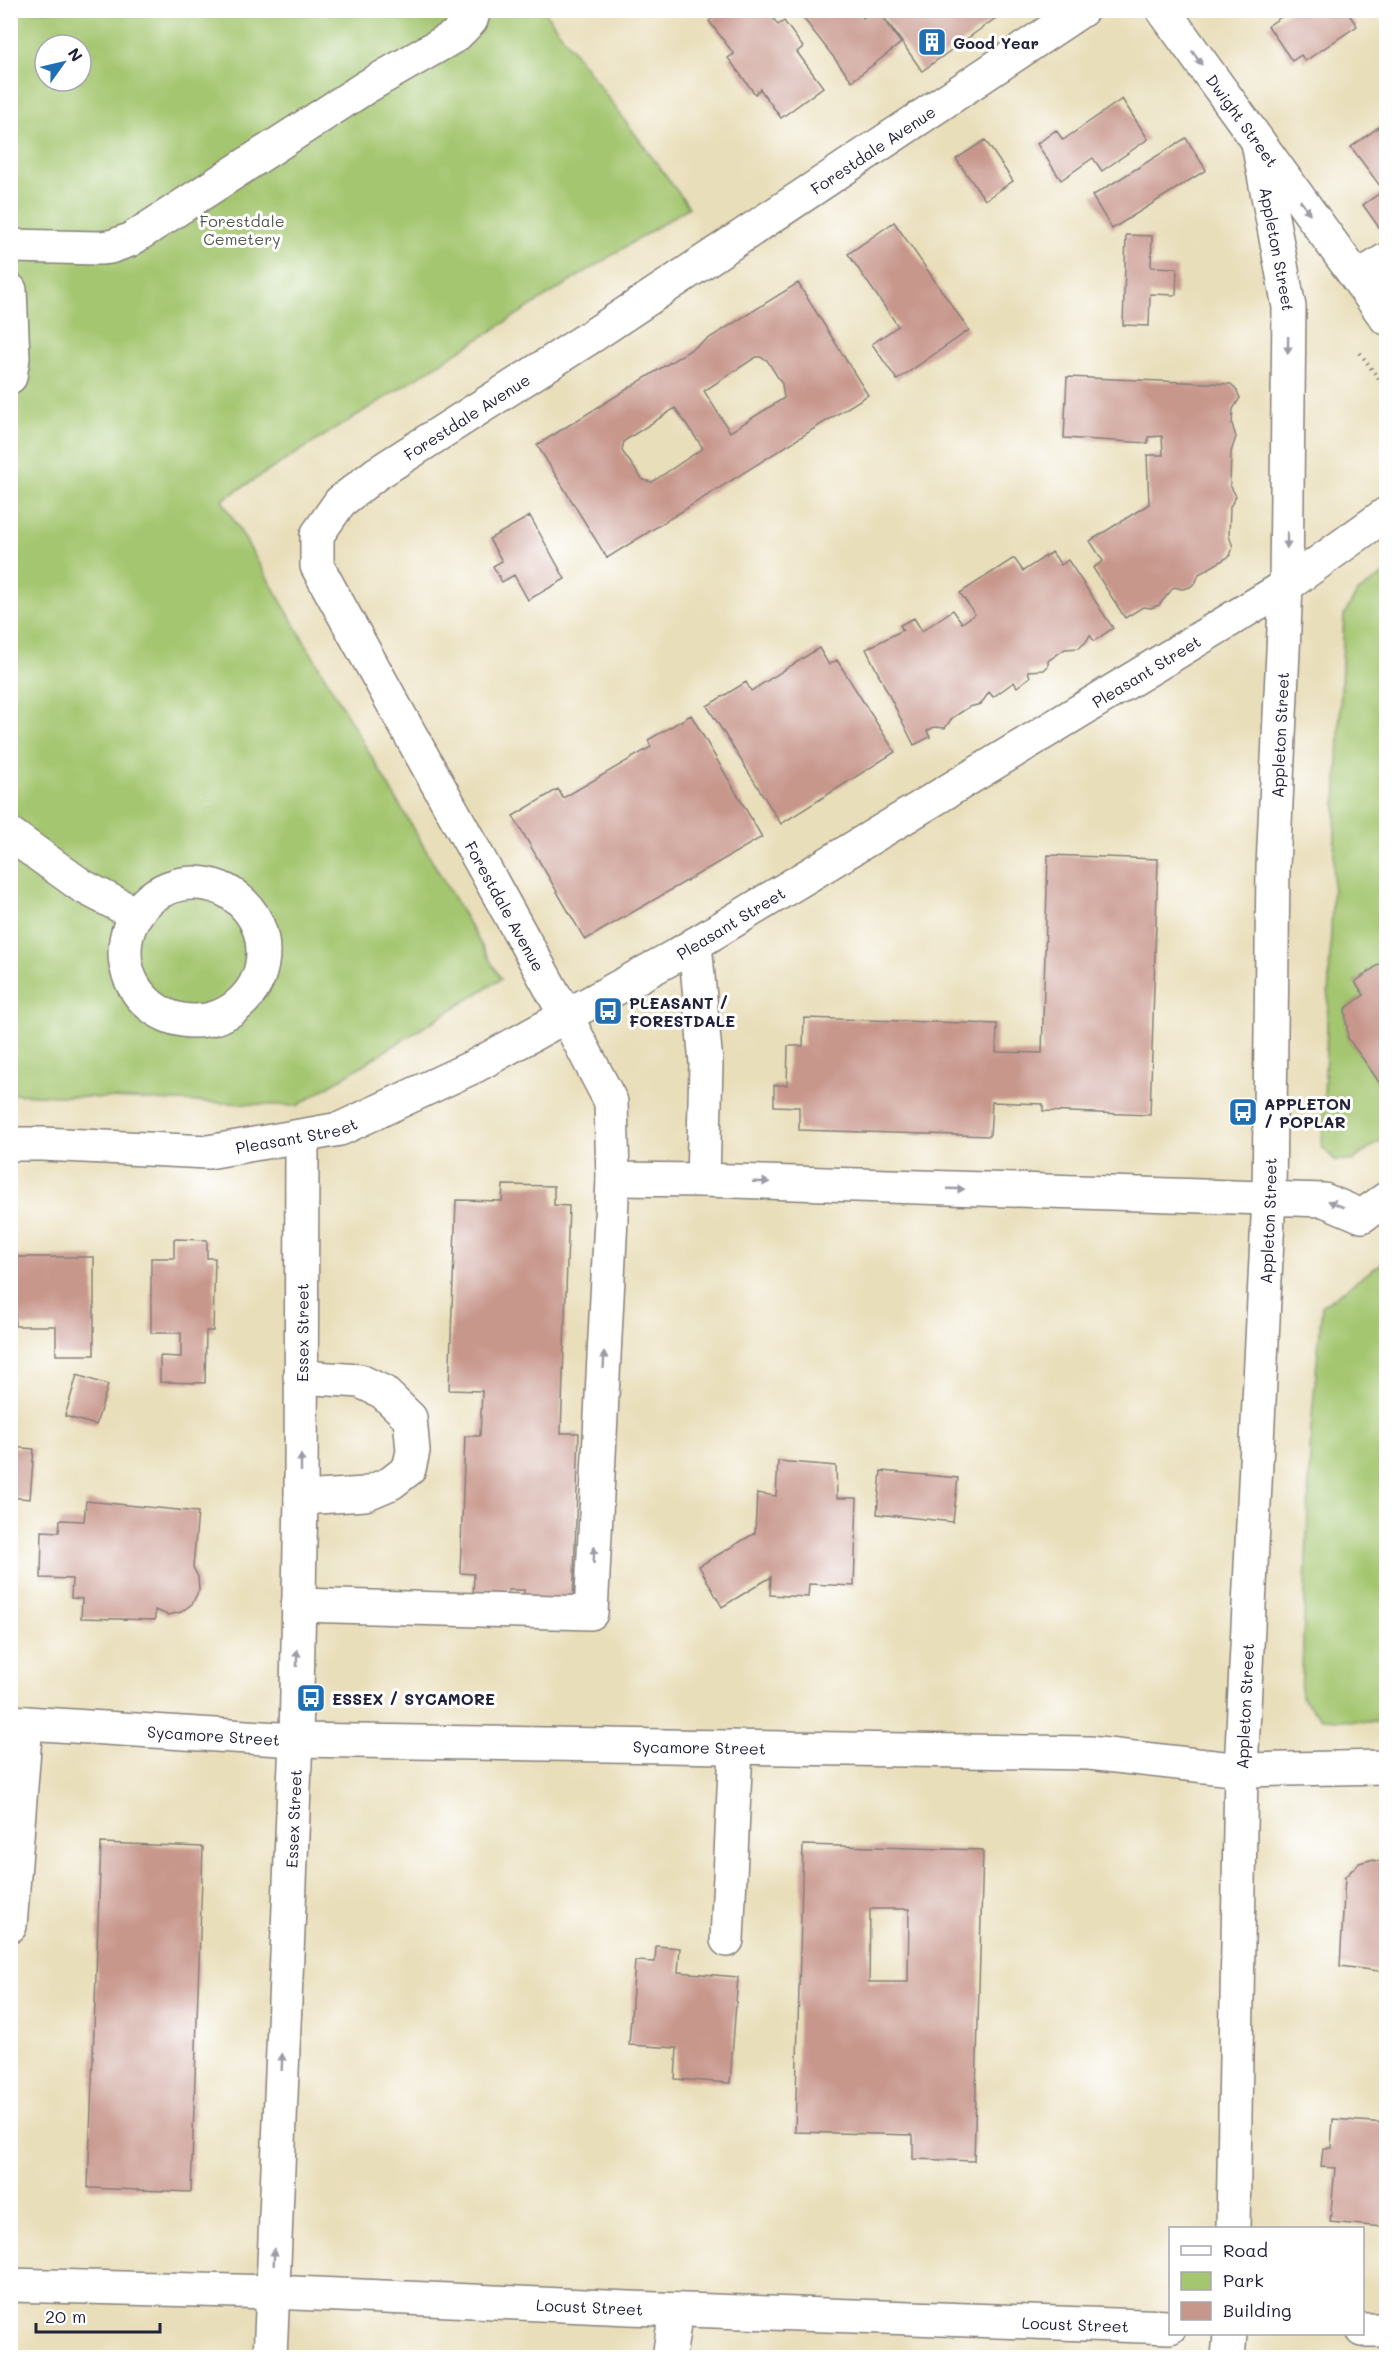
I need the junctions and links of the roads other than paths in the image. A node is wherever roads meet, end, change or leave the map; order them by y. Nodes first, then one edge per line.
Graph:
1 (474, 10) edge
2 (1082, 10) edge
3 (1163, 10) edge
4 (1258, 143) junction
5 (10, 246) edge
6 (1386, 260) edge
7 (1358, 279) junction
8 (10, 290) edge
9 (1386, 318) edge
10 (10, 377) edge
11 (1386, 514) edge
12 (1286, 586) junction
13 (10, 834) edge
14 (136, 914) junction
15 (695, 944) junction
16 (566, 1016) junction
17 (302, 1136) junction
18 (10, 1144) edge
19 (613, 1179) junction
20 (703, 1180) junction
21 (1269, 1197) junction
22 (1386, 1199) edge
23 (300, 1377) junction
24 (301, 1498) junction
25 (297, 1605) junction
26 (18, 1723) edge
27 (296, 1740) junction
28 (736, 1748) junction
29 (1386, 1767) edge
30 (1241, 1770) junction
31 (10, 1926) edge
32 (726, 1940) dead end
33 (1233, 2227) edge
34 (10, 2285) edge
35 (272, 2292) junction
36 (676, 2310) junction
37 (1169, 2327) edge
38 (1364, 2330) edge
39 (1386, 2330) edge
40 (1230, 2335) edge
41 (270, 2358) edge
42 (669, 2358) edge
43 (1228, 2358) edge

1 - 5 street
2 - 16 street, Forestdale Avenue
3 -> 4 street, Dwight Street
4 -> 7 street, Dwight Street
4 -> 12 street, Appleton Street
6 - 7 street
7 - 9 street, Dwight Street
8 - 10 street
11 - 12 street, Pleasant Street
12 - 15 street, Pleasant Street
12 - 21 street, Appleton Street
13 - 14 street
14 - 14 street
15 - 16 street, Pleasant Street
15 - 20 street
16 - 17 street, Pleasant Street
16 - 19 street, Forestdale Avenue
17 - 18 street, Pleasant Street
17 - 23 street, Essex Street
19 - 20 street
25 -> 19 street, Forestdale Avenue
20 -> 21 street
22 -> 21 street
21 - 30 street, Appleton Street
24 -> 23 street, Essex Street
23 - 24 street
24 - 25 street, Essex Street
27 -> 25 street, Essex Street
26 - 27 street, Sycamore Street
26 - 31 street
27 - 28 street, Sycamore Street
35 -> 27 street, Essex Street
28 - 30 street, Sycamore Street
28 - 32 street
29 - 30 street, Sycamore Street
30 - 33 street, Appleton Street
34 - 35 street, Locust Street
35 - 36 street, Locust Street
35 - 41 street, Essex Street
36 - 37 street, Locust Street
36 - 42 street
38 - 39 street
40 - 43 street

